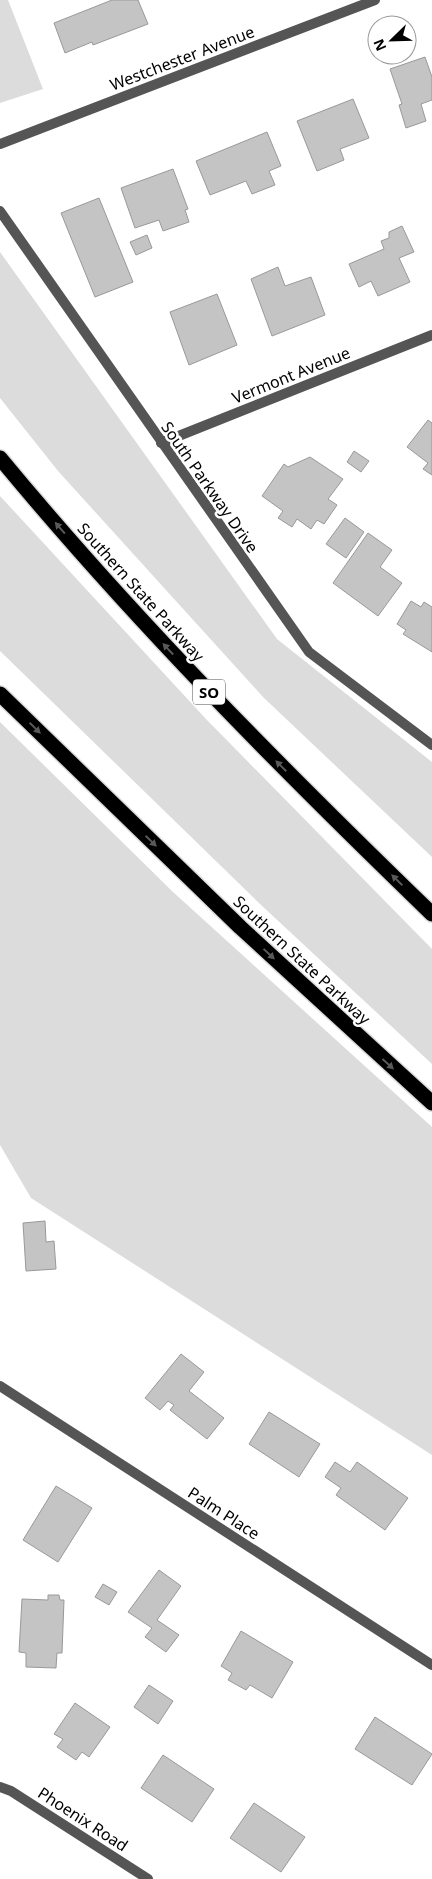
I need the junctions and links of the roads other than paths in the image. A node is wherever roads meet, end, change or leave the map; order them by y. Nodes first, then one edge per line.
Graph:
1 (375, 0) edge
2 (0, 144) edge
3 (0, 211) edge
4 (432, 335) edge
5 (161, 443) junction
6 (0, 458) edge
7 (0, 694) edge
8 (432, 745) edge
9 (432, 914) edge
10 (432, 1104) edge
11 (0, 1386) edge
12 (432, 1665) edge
13 (0, 1787) edge
14 (148, 1879) edge

1 - 2 street, Westchester Avenue
3 - 5 street, South Parkway Drive
4 - 5 street, Vermont Avenue
5 - 8 street, South Parkway Drive
9 -> 6 highway, Southern State Parkway / SO
7 -> 10 highway, Southern State Parkway
11 - 12 street, Palm Place
13 - 14 street, Phoenix Road

